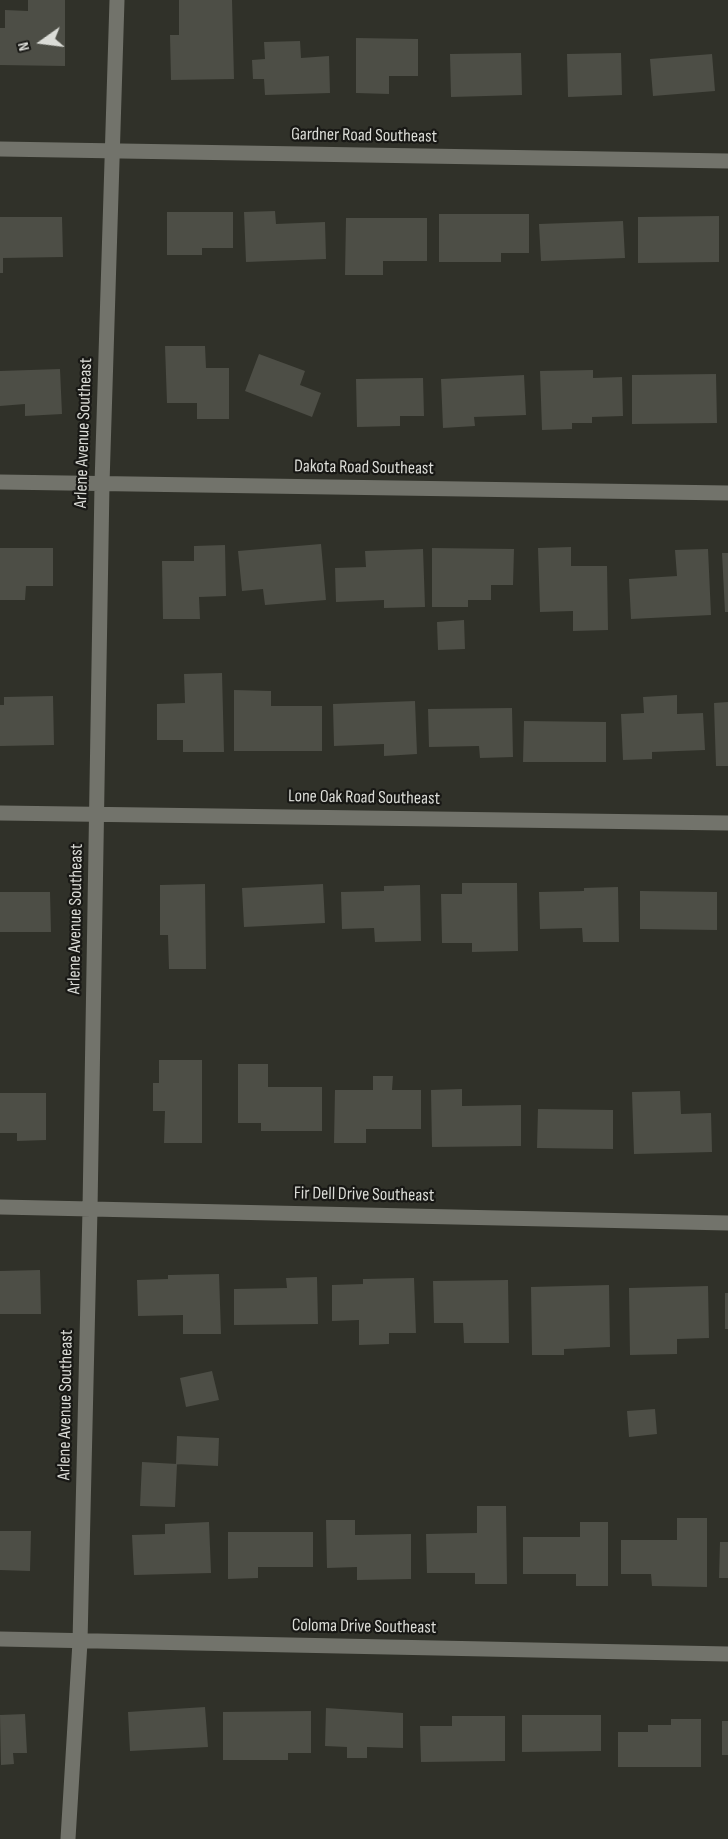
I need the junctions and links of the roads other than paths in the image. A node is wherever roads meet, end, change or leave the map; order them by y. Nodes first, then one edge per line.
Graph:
1 (117, 0) edge
2 (0, 149) edge
3 (113, 151) junction
4 (728, 161) edge
5 (0, 482) edge
6 (102, 484) junction
7 (728, 493) edge
8 (0, 813) edge
9 (97, 814) junction
10 (728, 823) edge
11 (0, 1207) edge
12 (90, 1209) junction
13 (728, 1222) edge
14 (0, 1639) edge
15 (80, 1642) junction
16 (728, 1654) edge
17 (68, 1839) edge

1 - 3 street, Arlene Avenue Southeast
2 - 3 street, Gardner Road Southeast
3 - 4 street, Gardner Road Southeast
3 - 6 street, Arlene Avenue Southeast
5 - 6 street, Dakota Road Southeast
6 - 7 street, Dakota Road Southeast
6 - 9 street, Arlene Avenue Southeast
8 - 9 street, Lone Oak Road Southeast
9 - 10 street, Lone Oak Road Southeast
9 - 12 street, Arlene Avenue Southeast
11 - 12 street, Fir Dell Drive Southeast
12 - 13 street, Fir Dell Drive Southeast
12 - 15 street, Arlene Avenue Southeast
14 - 15 street, Coloma Drive Southeast
15 - 16 street, Coloma Drive Southeast
15 - 17 street, Arlene Avenue Southeast

